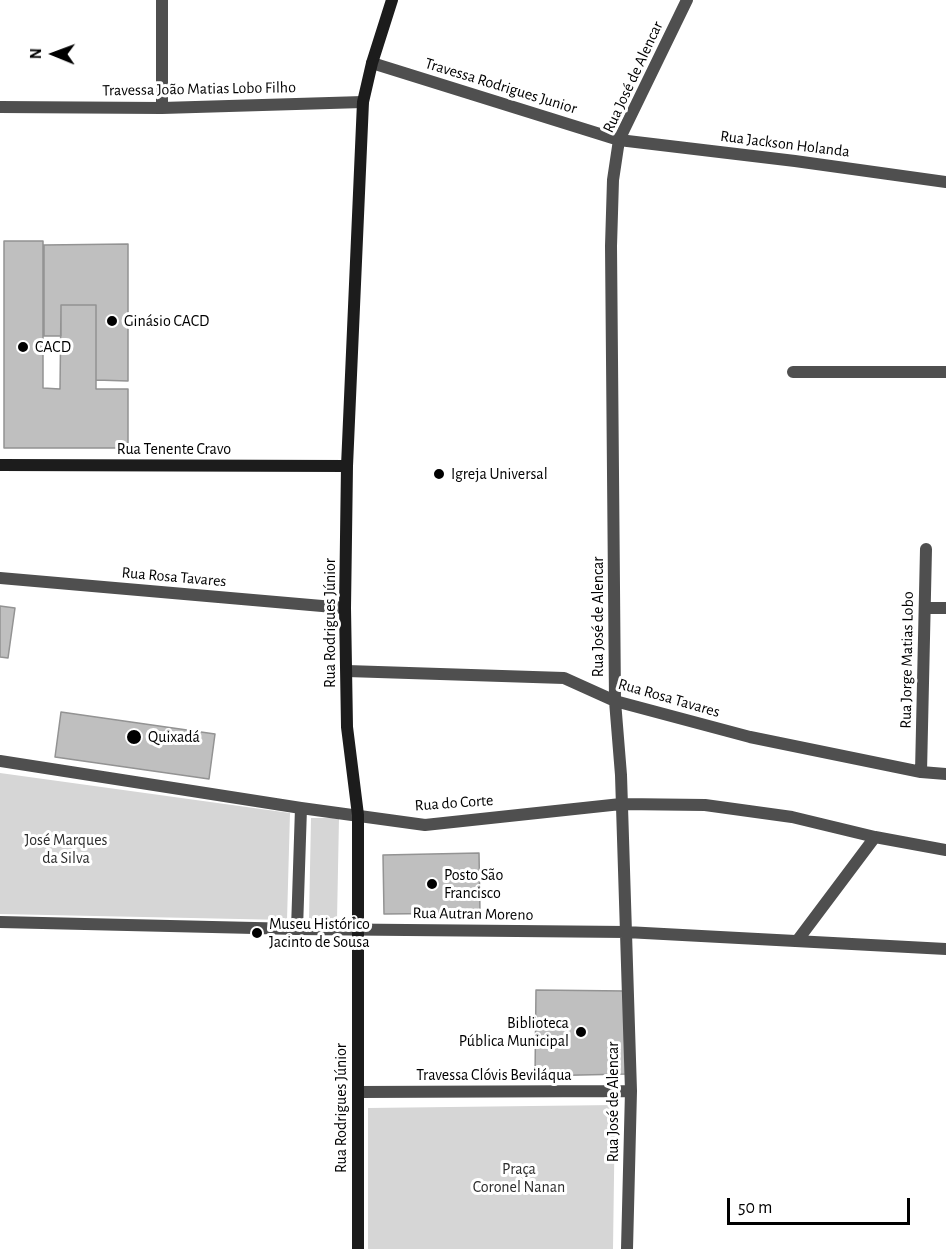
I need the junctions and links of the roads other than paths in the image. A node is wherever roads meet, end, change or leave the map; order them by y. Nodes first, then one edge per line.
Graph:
1 (162, 0) edge
2 (392, 0) edge
3 (687, 0) edge
4 (372, 63) junction
5 (363, 102) junction
6 (0, 107) edge
7 (162, 108) junction
8 (620, 140) junction
9 (946, 182) edge
10 (793, 372) dead end
11 (946, 372) edge
12 (0, 465) edge
13 (347, 466) junction
14 (926, 549) dead end
15 (0, 578) edge
16 (345, 608) junction
17 (926, 608) junction
18 (946, 608) edge
19 (347, 671) junction
20 (615, 701) junction
21 (0, 761) edge
22 (921, 772) junction
23 (946, 774) edge
24 (621, 804) junction
25 (301, 808) junction
26 (358, 815) junction
27 (875, 837) junction
28 (946, 850) edge
29 (0, 922) edge
30 (297, 929) junction
31 (358, 929) junction
32 (626, 932) junction
33 (797, 941) junction
34 (946, 949) edge
35 (631, 1090) junction
36 (358, 1092) junction
37 (358, 1249) edge
38 (627, 1249) edge

1 - 7 street
2 - 4 main road, Rua Rodrigues Júnior
3 - 8 street, Rua José de Alencar
4 - 5 main road, Rua Rodrigues Júnior
4 - 8 street, Travessa Rodrigues Junior
5 - 7 street, Travessa João Matias Lobo Filho
5 - 13 main road, Rua Rodrigues Júnior
6 - 7 street, Travessa João Matias Lobo Filho
8 - 9 street, Rua Jackson Holanda
8 - 20 street, Rua José de Alencar
10 - 11 street
12 - 13 main road, Rua Tenente Cravo
13 - 16 main road, Rua Rodrigues Júnior
14 - 17 street, Rua Jorge Matias Lobo
15 - 16 street, Rua Rosa Tavares
16 - 19 main road, Rua Rodrigues Júnior
17 - 18 street
17 - 22 street, Rua Jorge Matias Lobo
19 - 20 street, Rua Rosa Tavares
19 - 26 main road, Rua Rodrigues Júnior
20 - 22 street, Rua Rosa Tavares
20 - 24 street, Rua José de Alencar
21 - 25 street, Rua do Corte
22 - 23 street, Rua Rosa Tavares
24 - 26 street, Rua do Corte
24 - 27 street, Rua do Corte
24 - 32 street, Rua José de Alencar
25 - 26 street, Rua do Corte
25 - 30 street
26 - 31 main road, Rua Rodrigues Júnior
27 - 28 street, Rua do Corte
27 - 33 street
29 - 30 street, Rua Autran Moreno
30 - 31 street, Rua Autran Moreno
31 - 32 street, Rua Autran Moreno
31 - 36 main road, Rua Rodrigues Júnior
32 - 33 street, Rua Autran Moreno
32 - 35 street, Rua José de Alencar
33 - 34 street, Rua Autran Moreno
35 - 36 street, Travessa Clóvis Beviláqua
35 - 38 street, Rua José de Alencar
36 - 37 main road, Rua Rodrigues Júnior

